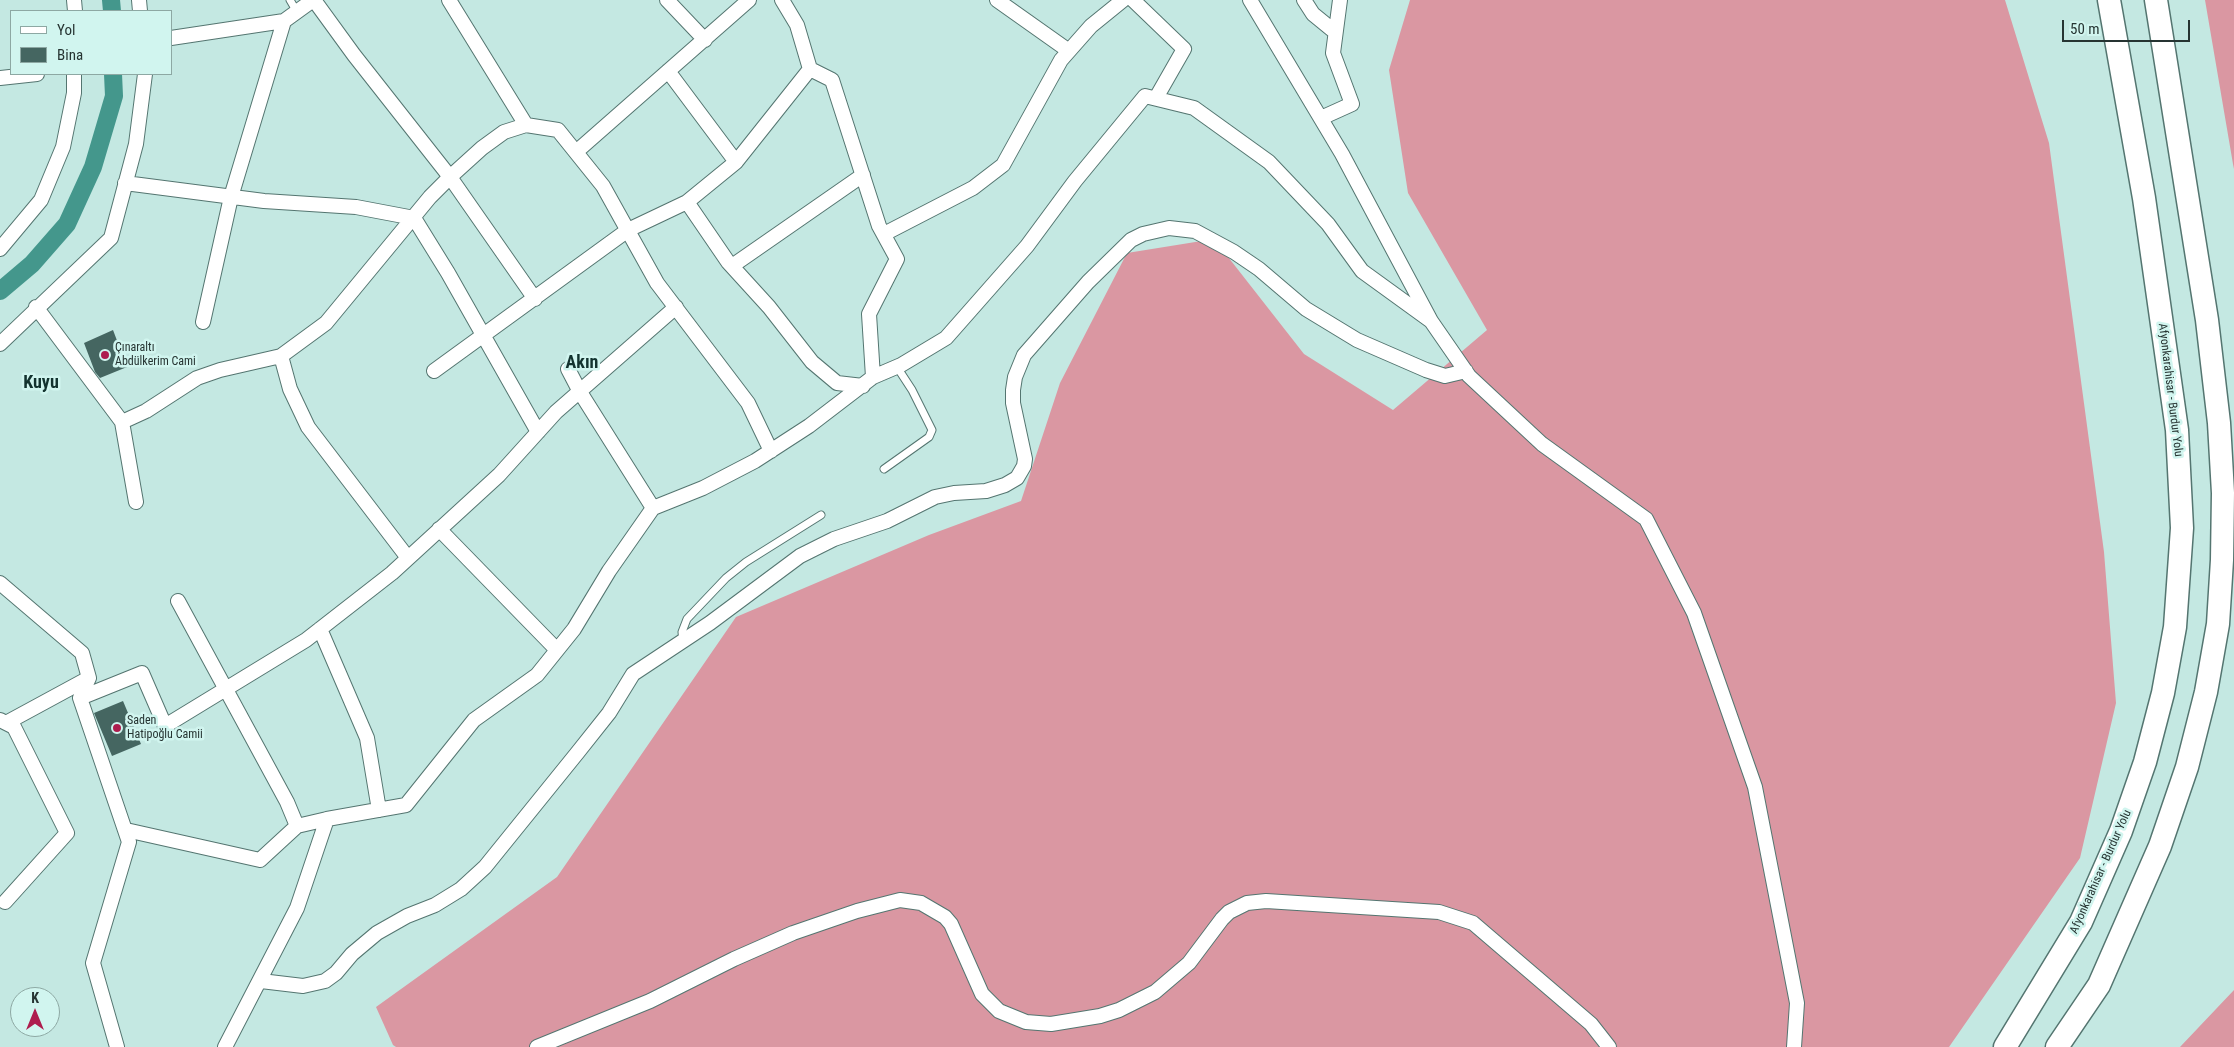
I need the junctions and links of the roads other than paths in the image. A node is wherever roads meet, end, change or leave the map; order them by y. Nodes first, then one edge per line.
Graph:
1 (313, 0) edge
2 (449, 0) edge
3 (667, 0) edge
4 (749, 0) edge
5 (782, 0) edge
6 (996, 0) edge
7 (1123, 0) edge
8 (1133, 0) edge
9 (1250, 0) edge
10 (1304, 0) edge
11 (1340, 0) edge
12 (2109, 0) edge
13 (2156, 0) edge
14 (293, 6) edge
15 (284, 21) junction
16 (1335, 32) junction
17 (172, 38) edge
18 (705, 40) junction
19 (1069, 51) junction
20 (810, 69) junction
21 (668, 71) junction
22 (28, 75) edge
23 (74, 75) edge
24 (145, 75) edge
25 (0, 78) edge
26 (1156, 98) junction
27 (1321, 118) junction
28 (526, 125) junction
29 (576, 152) junction
30 (736, 162) junction
31 (863, 175) junction
32 (450, 177) junction
33 (125, 183) junction
34 (231, 197) junction
35 (687, 202) junction
36 (414, 218) junction
37 (628, 230) junction
38 (884, 234) junction
39 (0, 249) edge
40 (732, 266) junction
41 (535, 299) junction
42 (36, 307) junction
43 (676, 307) junction
44 (1431, 321) junction
45 (203, 322) dead end
46 (484, 336) junction
47 (0, 344) edge
48 (282, 356) junction
49 (897, 367) junction
50 (568, 370) dead end
51 (1466, 371) junction
52 (434, 372) dead end
53 (868, 381) junction
54 (580, 392) junction
55 (122, 422) junction
56 (538, 432) junction
57 (771, 451) junction
58 (884, 469) dead end
59 (136, 502) dead end
60 (653, 508) junction
61 (821, 515) dead end
62 (440, 530) junction
63 (408, 558) junction
64 (0, 583) edge
65 (178, 602) dead end
66 (320, 629) junction
67 (683, 641) junction
68 (557, 650) junction
69 (89, 678) junction
70 (225, 689) junction
71 (80, 698) junction
72 (3, 722) edge
73 (379, 810) junction
74 (327, 819) junction
75 (297, 826) junction
76 (126, 830) junction
77 (6, 902) dead end
78 (261, 981) junction
79 (117, 1047) edge
80 (225, 1047) edge
81 (537, 1047) edge
82 (1609, 1047) edge
83 (1794, 1047) edge
84 (2005, 1047) edge
85 (2057, 1047) edge

1 - 14 street
1 - 32 street
2 - 28 street
3 - 18 street
4 - 18 street
5 - 20 street
6 - 19 street
7 - 19 street
8 - 26 street
9 - 27 street
10 - 16 street
11 - 16 street
12 - 84 highway, Afyonkarahisar - Burdur Yolu
13 - 85 highway
14 - 15 street
15 - 17 street
15 - 34 street
16 - 27 street
18 - 21 street
19 - 38 street
20 - 30 street
20 - 31 street
21 - 29 street
21 - 30 street
22 - 25 street
23 - 39 street
24 - 33 street
26 - 44 street
26 - 49 street
27 - 44 street
28 - 29 street
28 - 32 street
29 - 37 street
30 - 35 street
31 - 38 street
31 - 40 street
32 - 36 street
32 - 41 street
33 - 34 street
33 - 42 street
34 - 36 street
34 - 45 street
35 - 37 street
35 - 40 street
36 - 46 street
36 - 48 street
37 - 41 street
37 - 43 street
38 - 53 street
40 - 53 street
41 - 46 street
42 - 47 street
42 - 55 street
43 - 54 street
43 - 57 street
44 - 51 street
46 - 52 street
46 - 56 street
48 - 55 street
48 - 63 street
49 - 53 street
49 - 58 lane
50 - 54 street
51 - 67 street
51 - 83 street
53 - 57 street
54 - 56 street
54 - 60 street
55 - 59 street
56 - 62 street
57 - 60 street
60 - 68 street
61 - 67 lane
62 - 63 street
62 - 68 street
63 - 66 street
64 - 69 street
65 - 70 street
66 - 70 street
66 - 73 street
67 - 78 street
68 - 73 street
69 - 71 street
69 - 72 street
70 - 71 street
70 - 75 street
71 - 76 street
72 - 77 street
73 - 74 street
74 - 75 street
74 - 78 street
75 - 76 street
76 - 79 street
78 - 80 street
81 - 82 street

